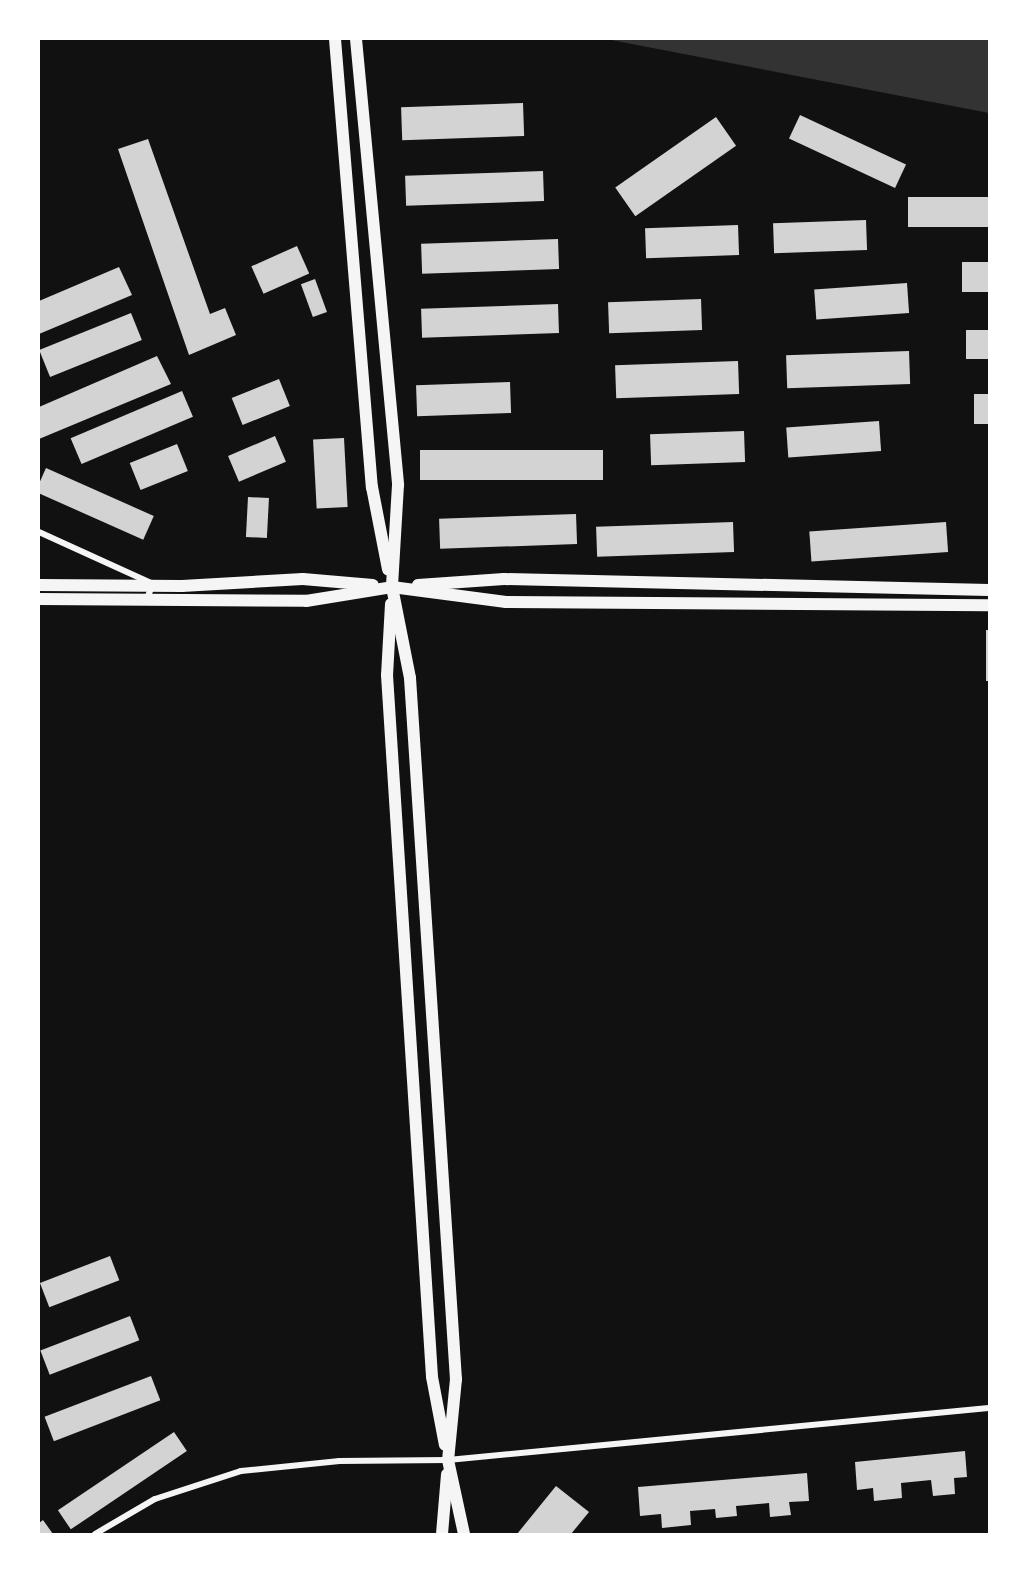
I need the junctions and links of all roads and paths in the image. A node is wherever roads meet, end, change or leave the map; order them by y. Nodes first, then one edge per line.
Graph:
1 (335, 39) edge
2 (356, 39) edge
3 (39, 532) edge
4 (153, 584) junction
5 (39, 585) edge
6 (392, 587) junction
7 (989, 590) edge
8 (147, 598) junction
9 (39, 599) edge
10 (989, 605) edge
11 (989, 1408) edge
12 (448, 1460) junction
13 (95, 1534) edge
14 (442, 1534) edge
15 (464, 1534) edge

1 - 6 main road
2 - 6 main road
3 - 4 street
4 - 5 main road
4 - 6 main road
4 - 8 street
6 - 7 main road
6 - 8 main road
6 - 10 main road
6 - 12 main road
6 - 12 main road
8 - 9 main road
11 - 12 street
12 - 13 street
12 - 14 main road
12 - 15 main road

